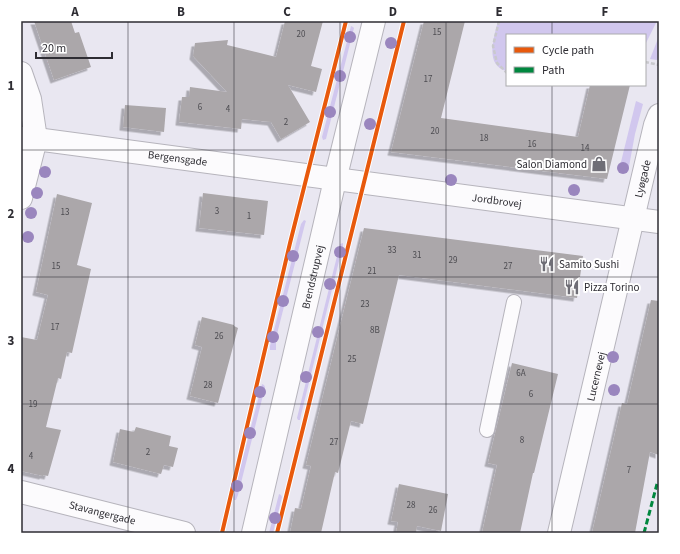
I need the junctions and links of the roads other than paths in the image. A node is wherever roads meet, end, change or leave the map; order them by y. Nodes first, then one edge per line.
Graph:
1 (374, 21) edge
2 (21, 73) edge
3 (659, 115) edge
4 (28, 138) edge
5 (335, 180) junction
6 (21, 198) edge
7 (634, 219) junction
8 (659, 222) edge
9 (514, 302) dead end
10 (488, 430) dead end
11 (21, 492) edge
12 (184, 533) edge
13 (253, 533) edge
14 (559, 533) edge

1 - 5 street, Brendstrupvej
2 - 4 street
3 - 7 street, Lyøgade
4 - 5 street, Bergensgade
4 - 6 street
5 - 7 street, Jordbrovej
5 - 13 street, Brendstrupvej
7 - 8 street, Jordbrovej
7 - 14 street, Lucernevej
9 - 10 lane
11 - 12 street, Stavangergade

